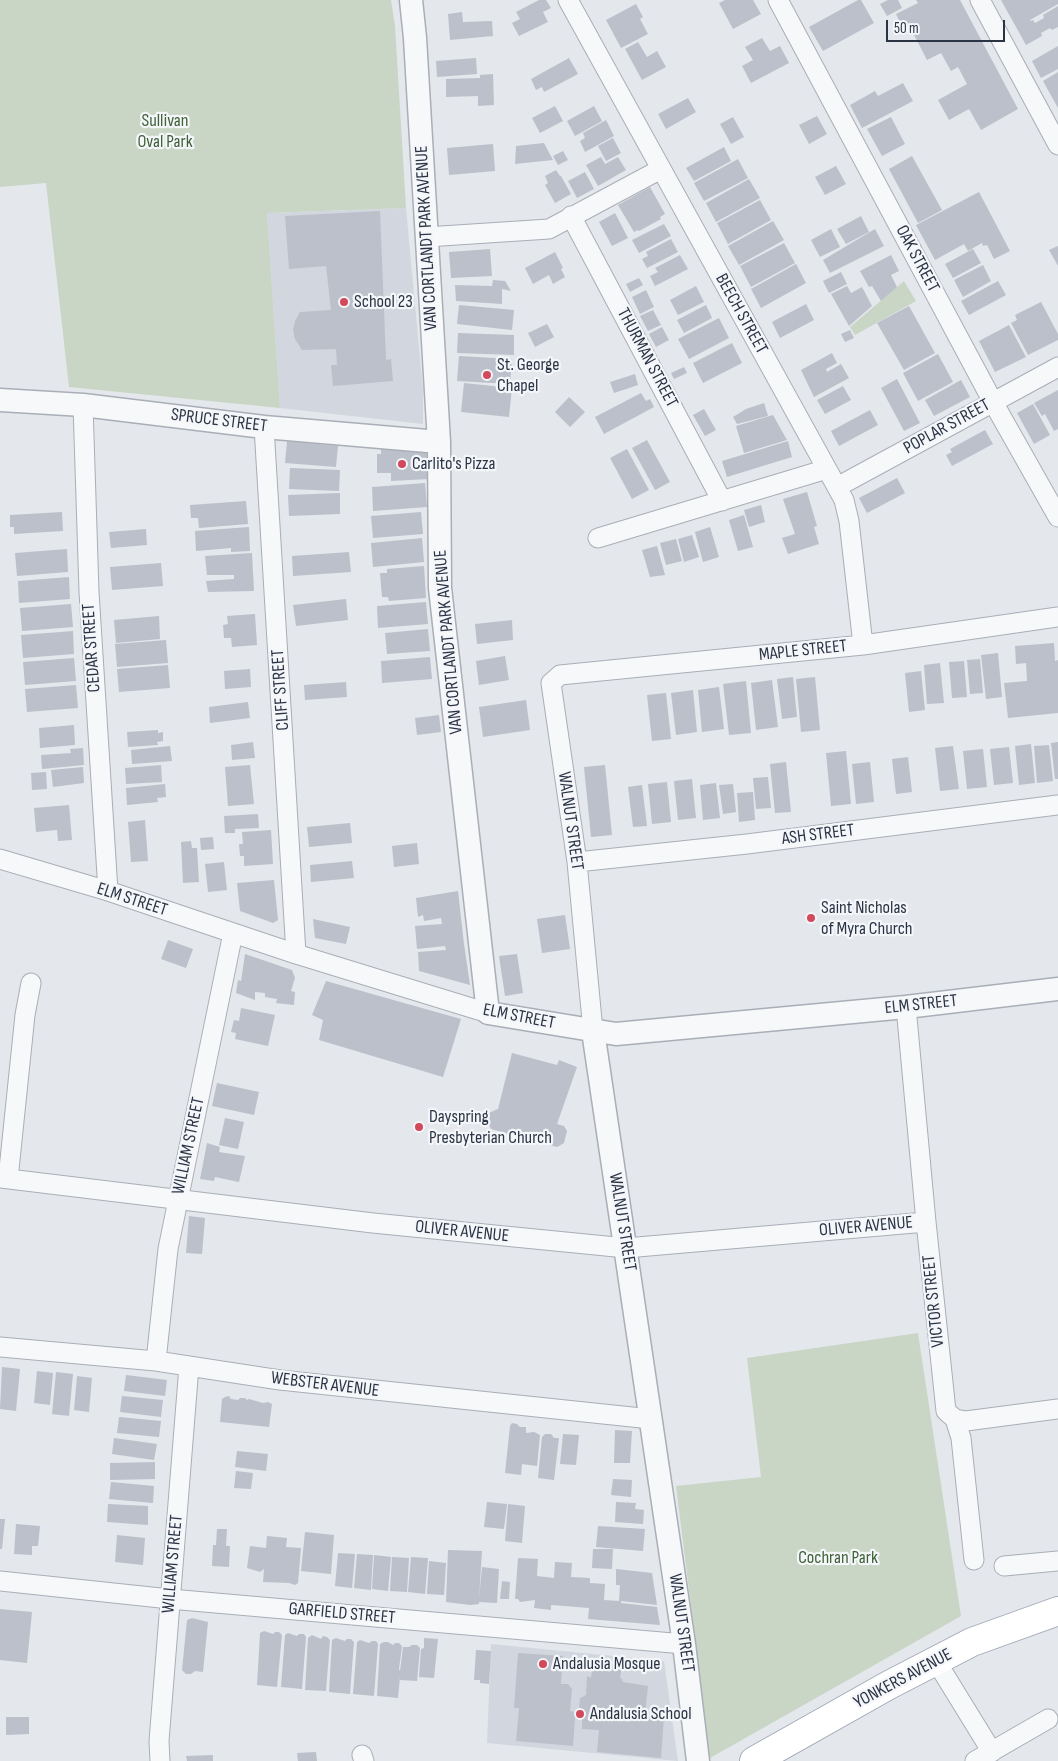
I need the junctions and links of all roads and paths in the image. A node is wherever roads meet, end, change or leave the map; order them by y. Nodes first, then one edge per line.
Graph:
1 (411, 0) edge
2 (568, 0) edge
3 (778, 0) edge
4 (980, 0) edge
5 (1058, 145) edge
6 (661, 169) junction
7 (572, 216) junction
8 (426, 237) junction
9 (1058, 367) edge
10 (0, 400) edge
11 (993, 402) junction
12 (83, 405) junction
13 (264, 427) junction
14 (439, 442) junction
15 (827, 469) junction
16 (837, 488) junction
17 (722, 501) junction
18 (1058, 517) edge
19 (598, 538) dead end
20 (1058, 617) edge
21 (863, 645) junction
22 (551, 683) joint
23 (1058, 805) edge
24 (0, 860) edge
25 (577, 862) junction
26 (108, 891) junction
27 (233, 933) junction
28 (296, 954) junction
29 (31, 983) dead end
30 (1058, 989) edge
31 (906, 1007) junction
32 (488, 1013) junction
33 (593, 1031) junction
34 (4, 1178) edge
35 (178, 1200) junction
36 (926, 1222) junction
37 (626, 1248) junction
38 (0, 1347) edge
39 (156, 1361) junction
40 (189, 1366) junction
41 (1058, 1409) edge
42 (651, 1419) junction
43 (955, 1419) junction
44 (974, 1560) dead end
45 (1058, 1561) edge
46 (1004, 1566) dead end
47 (0, 1581) edge
48 (170, 1598) junction
49 (1058, 1611) edge
50 (684, 1644) junction
51 (936, 1661) junction
52 (1048, 1719) dead end
53 (992, 1752) junction
54 (160, 1761) edge
55 (698, 1761) edge
56 (754, 1761) edge
57 (975, 1761) edge

1 - 8 street, VAN CORTLANDT PARK AVENUE
2 - 6 street, BEECH STREET
3 - 11 street, OAK STREET
4 - 5 street
6 - 7 street
6 - 15 street, BEECH STREET
7 - 8 street
7 - 17 street, THURMAN STREET
8 - 14 street, VAN CORTLANDT PARK AVENUE
9 - 11 street, POPLAR STREET
10 - 12 street, SPRUCE STREET
11 - 16 street, POPLAR STREET
11 - 18 street, OAK STREET
12 - 13 street, SPRUCE STREET
12 - 26 street, CEDAR STREET
13 - 14 street, SPRUCE STREET
13 - 28 street, CLIFF STREET
14 - 32 street, VAN CORTLANDT PARK AVENUE
15 - 16 street, BEECH STREET
15 - 17 street
16 - 21 street, BEECH STREET
17 - 19 street
20 - 21 street, MAPLE STREET
21 - 22 street, MAPLE STREET
22 - 25 street, WALNUT STREET
23 - 25 street, ASH STREET
24 - 26 street, ELM STREET
25 - 33 street, WALNUT STREET
26 - 27 street, ELM STREET
27 - 28 street, ELM STREET
27 - 35 street, WILLIAM STREET
28 - 32 street, ELM STREET
29 - 34 street
30 - 31 street, ELM STREET
31 - 33 street, ELM STREET
31 - 36 street, VICTOR STREET
32 - 33 street, ELM STREET
33 - 37 street, WALNUT STREET
34 - 35 street, OLIVER AVENUE
35 - 37 street, OLIVER AVENUE
35 - 39 street, WILLIAM STREET
36 - 37 street, OLIVER AVENUE
36 - 43 street, VICTOR STREET
37 - 42 street, WALNUT STREET
38 - 39 street, WEBSTER AVENUE
39 - 40 street, WEBSTER AVENUE
40 - 42 street, WEBSTER AVENUE
40 - 48 street, WILLIAM STREET
41 - 43 street
42 - 50 street, WALNUT STREET
43 - 44 street, VICTOR STREET
45 - 46 street
47 - 48 street, GARFIELD STREET
48 - 50 street, GARFIELD STREET
48 - 54 street, WILLIAM STREET
49 - 51 main road, YONKERS AVENUE
50 - 55 street, WALNUT STREET
51 - 53 street
51 - 56 main road, YONKERS AVENUE
52 - 53 street
53 - 57 street

